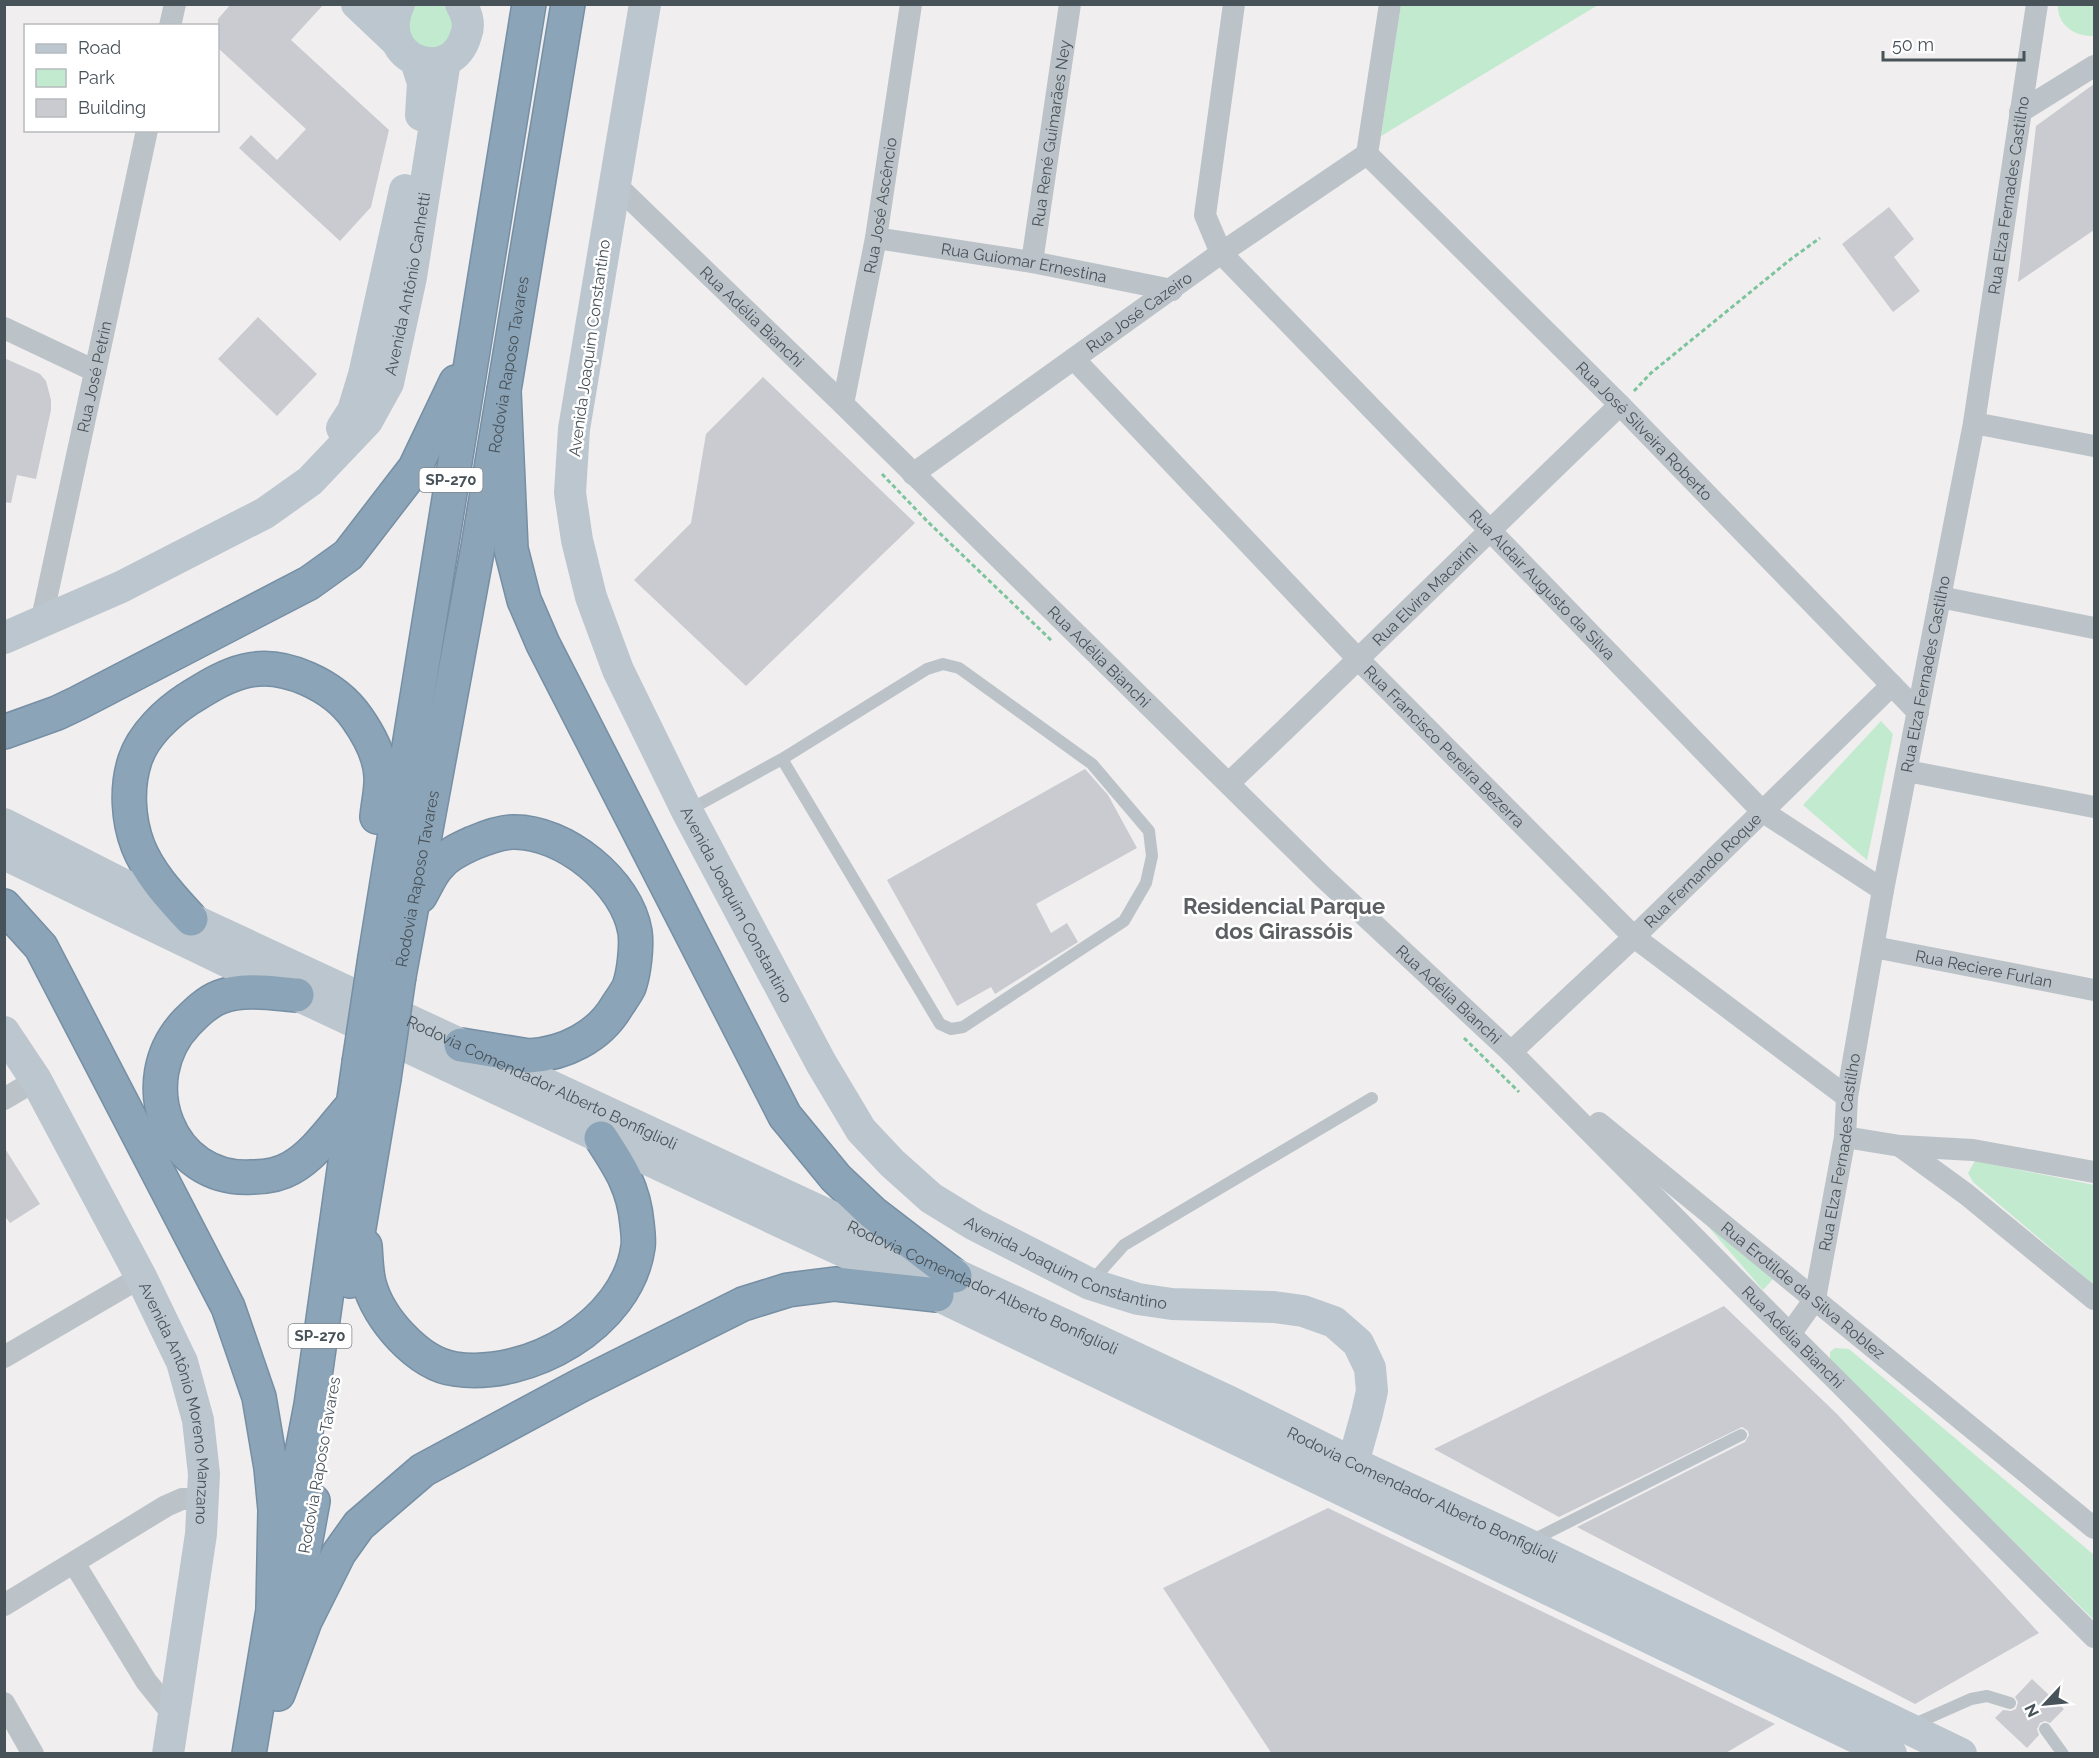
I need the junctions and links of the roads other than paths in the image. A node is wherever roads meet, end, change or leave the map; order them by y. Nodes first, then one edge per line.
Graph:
1 (175, 4) edge
2 (357, 4) edge
3 (399, 4) edge
4 (461, 4) edge
5 (529, 4) edge
6 (568, 4) edge
7 (584, 4) edge
8 (645, 4) edge
9 (911, 4) edge
10 (1070, 4) edge
11 (1234, 4) edge
12 (1390, 4) edge
13 (2037, 4) edge
14 (170, 24) edge
15 (419, 54) junction
16 (2094, 66) edge
17 (2020, 112) junction
18 (547, 130) junction
19 (147, 132) edge
20 (1367, 154) junction
21 (614, 183) junction
22 (876, 238) junction
23 (1221, 254) junction
24 (1032, 262) junction
25 (1172, 290) junction
26 (4, 328) edge
27 (473, 346) junction
28 (1074, 359) junction
29 (95, 370) junction
30 (504, 391) junction
31 (843, 404) junction
32 (1620, 405) junction
33 (1974, 423) junction
34 (2094, 446) edge
35 (913, 474) junction
36 (1489, 530) junction
37 (1940, 597) junction
38 (41, 623) junction
39 (2094, 628) edge
40 (4, 638) edge
41 (1359, 660) junction
42 (1892, 685) junction
43 (1918, 712) junction
44 (4, 732) edge
45 (782, 759) junction
46 (1907, 771) junction
47 (1229, 783) junction
48 (2094, 807) edge
49 (687, 811) junction
50 (1762, 811) junction
51 (4, 824) edge
52 (4, 854) edge
53 (1883, 890) junction
54 (4, 906) edge
55 (412, 910) junction
56 (191, 919) junction
57 (1634, 937) junction
58 (1874, 947) junction
59 (387, 967) junction
60 (2094, 990) edge
61 (297, 995) junction
62 (4, 1032) edge
63 (461, 1045) junction
64 (1511, 1052) junction
65 (371, 1071) junction
66 (36, 1080) junction
67 (1846, 1097) junction
68 (1372, 1098) dead end
69 (4, 1099) edge
70 (352, 1106) junction
71 (1845, 1137) junction
72 (601, 1138) junction
73 (1900, 1146) junction
74 (2094, 1172) edge
75 (361, 1214) junction
76 (141, 1277) junction
77 (1090, 1284) junction
78 (946, 1286) junction
79 (1815, 1299) junction
80 (2094, 1299) edge
81 (1790, 1334) junction
82 (4, 1356) edge
83 (1741, 1435) dead end
84 (1353, 1463) junction
85 (202, 1499) junction
86 (2094, 1528) edge
87 (1525, 1543) junction
88 (74, 1563) junction
89 (4, 1605) edge
90 (273, 1608) junction
91 (2094, 1637) edge
92 (278, 1694) junction
93 (2010, 1702) dead end
94 (4, 1703) edge
95 (175, 1717) junction
96 (2045, 1729) dead end
97 (1899, 1741) edge
98 (33, 1754) edge
99 (168, 1754) edge
100 (249, 1754) edge
101 (268, 1754) edge
102 (1961, 1754) edge
103 (2063, 1754) edge

1 - 14 street
2 - 15 main road
3 - 15 main road, Avenida Antônio Canhetti
4 - 15 main road
5 - 27 highway, Rodovia Raposo Tavares / SP-270
6 - 18 highway, Rodovia Raposo Tavares / SP-270
7 - 18 highway
8 - 21 main road, Avenida Joaquim Constantino
9 - 22 street, Rua José Ascêncio
10 - 24 street, Rua René Guimarães Ney
11 - 23 street
12 - 20 street
13 - 17 street, Rua Elza Fernades Castilho
15 - 38 main road, Avenida Antônio Canhetti
16 - 17 street
17 - 33 street, Rua Elza Fernades Castilho
18 - 30 highway, Rodovia Raposo Tavares / SP-270
19 - 29 street, Rua José Petrin
20 - 23 street, Rua José Cazeiro
20 - 32 street, Rua José Silveira Roberto
21 - 31 street, Rua Adélia Bianchi
21 - 49 main road, Avenida Joaquim Constantino
22 - 24 street, Rua Guiomar Ernestina
22 - 31 street, Rua José Ascêncio
23 - 25 street, Rua José Cazeiro
23 - 36 street, Rua Aldair Augusto da Silva
24 - 25 street, Rua Guiomar Ernestina
25 - 28 street, Rua José Cazeiro
26 - 29 street
27 - 44 highway
27 - 59 highway, Rodovia Raposo Tavares / SP-270
28 - 35 street, Rua José Cazeiro
28 - 41 street, Rua Francisco Pereira Bezerra
29 - 38 street, Rua José Petrin
30 - 55 highway, Rodovia Raposo Tavares / SP-270
30 - 78 highway
31 - 35 street, Rua Adélia Bianchi
32 - 36 street, Rua Elvira Macarini
32 - 42 street, Rua José Silveira Roberto
33 - 34 street
33 - 37 street, Rua Elza Fernades Castilho
35 - 47 street, Rua Adélia Bianchi
36 - 41 street, Rua Elvira Macarini
36 - 50 street, Rua Aldair Augusto da Silva
37 - 39 street
37 - 43 street, Rua Elza Fernades Castilho
38 - 40 main road, Avenida Antônio Canhetti
41 - 47 street, Rua Elvira Macarini
41 - 57 street, Rua Francisco Pereira Bezerra
42 - 43 street, Rua José Silveira Roberto
42 - 50 street, Rua Fernando Roque
43 - 46 street, Rua Elza Fernades Castilho
45 - 45 lane
45 - 49 lane
46 - 48 street
46 - 53 street, Rua Elza Fernades Castilho
47 - 64 street, Rua Adélia Bianchi
49 - 77 main road, Avenida Joaquim Constantino
50 - 53 street, Rua Aldair Augusto da Silva
50 - 57 street, Rua Fernando Roque
51 - 56 main road, Rodovia Comendador Alberto Bonfiglioli
52 - 61 main road, Rodovia Comendador Alberto Bonfiglioli
53 - 58 street, Rua Elza Fernades Castilho
54 - 90 highway
55 - 59 highway, Rodovia Raposo Tavares / SP-270
55 - 63 highway
56 - 59 highway
56 - 63 main road, Rodovia Comendador Alberto Bonfiglioli
57 - 64 street, Rua Fernando Roque
57 - 67 street, Rua Francisco Pereira Bezerra
58 - 60 street, Rua Reciere Furlan
58 - 67 street, Rua Elza Fernades Castilho
59 - 65 highway, Rodovia Raposo Tavares / SP-270, bridge
61 - 70 highway
61 - 72 main road, Rodovia Comendador Alberto Bonfiglioli
62 - 66 main road, Avenida Antônio Moreno Manzano
63 - 78 main road, Rodovia Comendador Alberto Bonfiglioli
64 - 79 street, Rua Erotilde da Silva Roblez
64 - 81 street, Rua Adélia Bianchi
65 - 70 highway, Rodovia Raposo Tavares / SP-270
65 - 75 highway, Rodovia Raposo Tavares / SP-270
66 - 69 street
66 - 76 main road, Avenida Antônio Moreno Manzano
67 - 71 street, Rua Elza Fernades Castilho
68 - 77 lane
70 - 90 highway, Rodovia Raposo Tavares / SP-270
71 - 73 street
71 - 79 street, Rua Elza Fernades Castilho
72 - 75 highway
72 - 78 main road, Rodovia Comendador Alberto Bonfiglioli
73 - 74 street
73 - 80 street
75 - 92 highway, Rodovia Raposo Tavares / SP-270
76 - 82 street
76 - 85 main road, Avenida Antônio Moreno Manzano
77 - 84 main road, Avenida Joaquim Constantino
78 - 84 main road, Rodovia Comendador Alberto Bonfiglioli
78 - 92 highway
78 - 97 main road, Rodovia Comendador Alberto Bonfiglioli
79 - 81 street, Rua Elza Fernades Castilho
79 - 86 street, Rua Erotilde da Silva Roblez
81 - 91 street, Rua Adélia Bianchi
83 - 87 lane
84 - 87 main road, Rodovia Comendador Alberto Bonfiglioli
85 - 88 street
85 - 95 main road, Avenida Antônio Moreno Manzano
87 - 97 main road, Rodovia Comendador Alberto Bonfiglioli
88 - 89 street
88 - 95 street
90 - 100 highway, Rodovia Raposo Tavares / SP-270
92 - 101 highway, Rodovia Raposo Tavares / SP-270
93 - 97 lane
94 - 98 street
95 - 99 main road, Avenida Antônio Moreno Manzano
96 - 103 lane
97 - 102 main road, Rodovia Comendador Alberto Bonfiglioli

